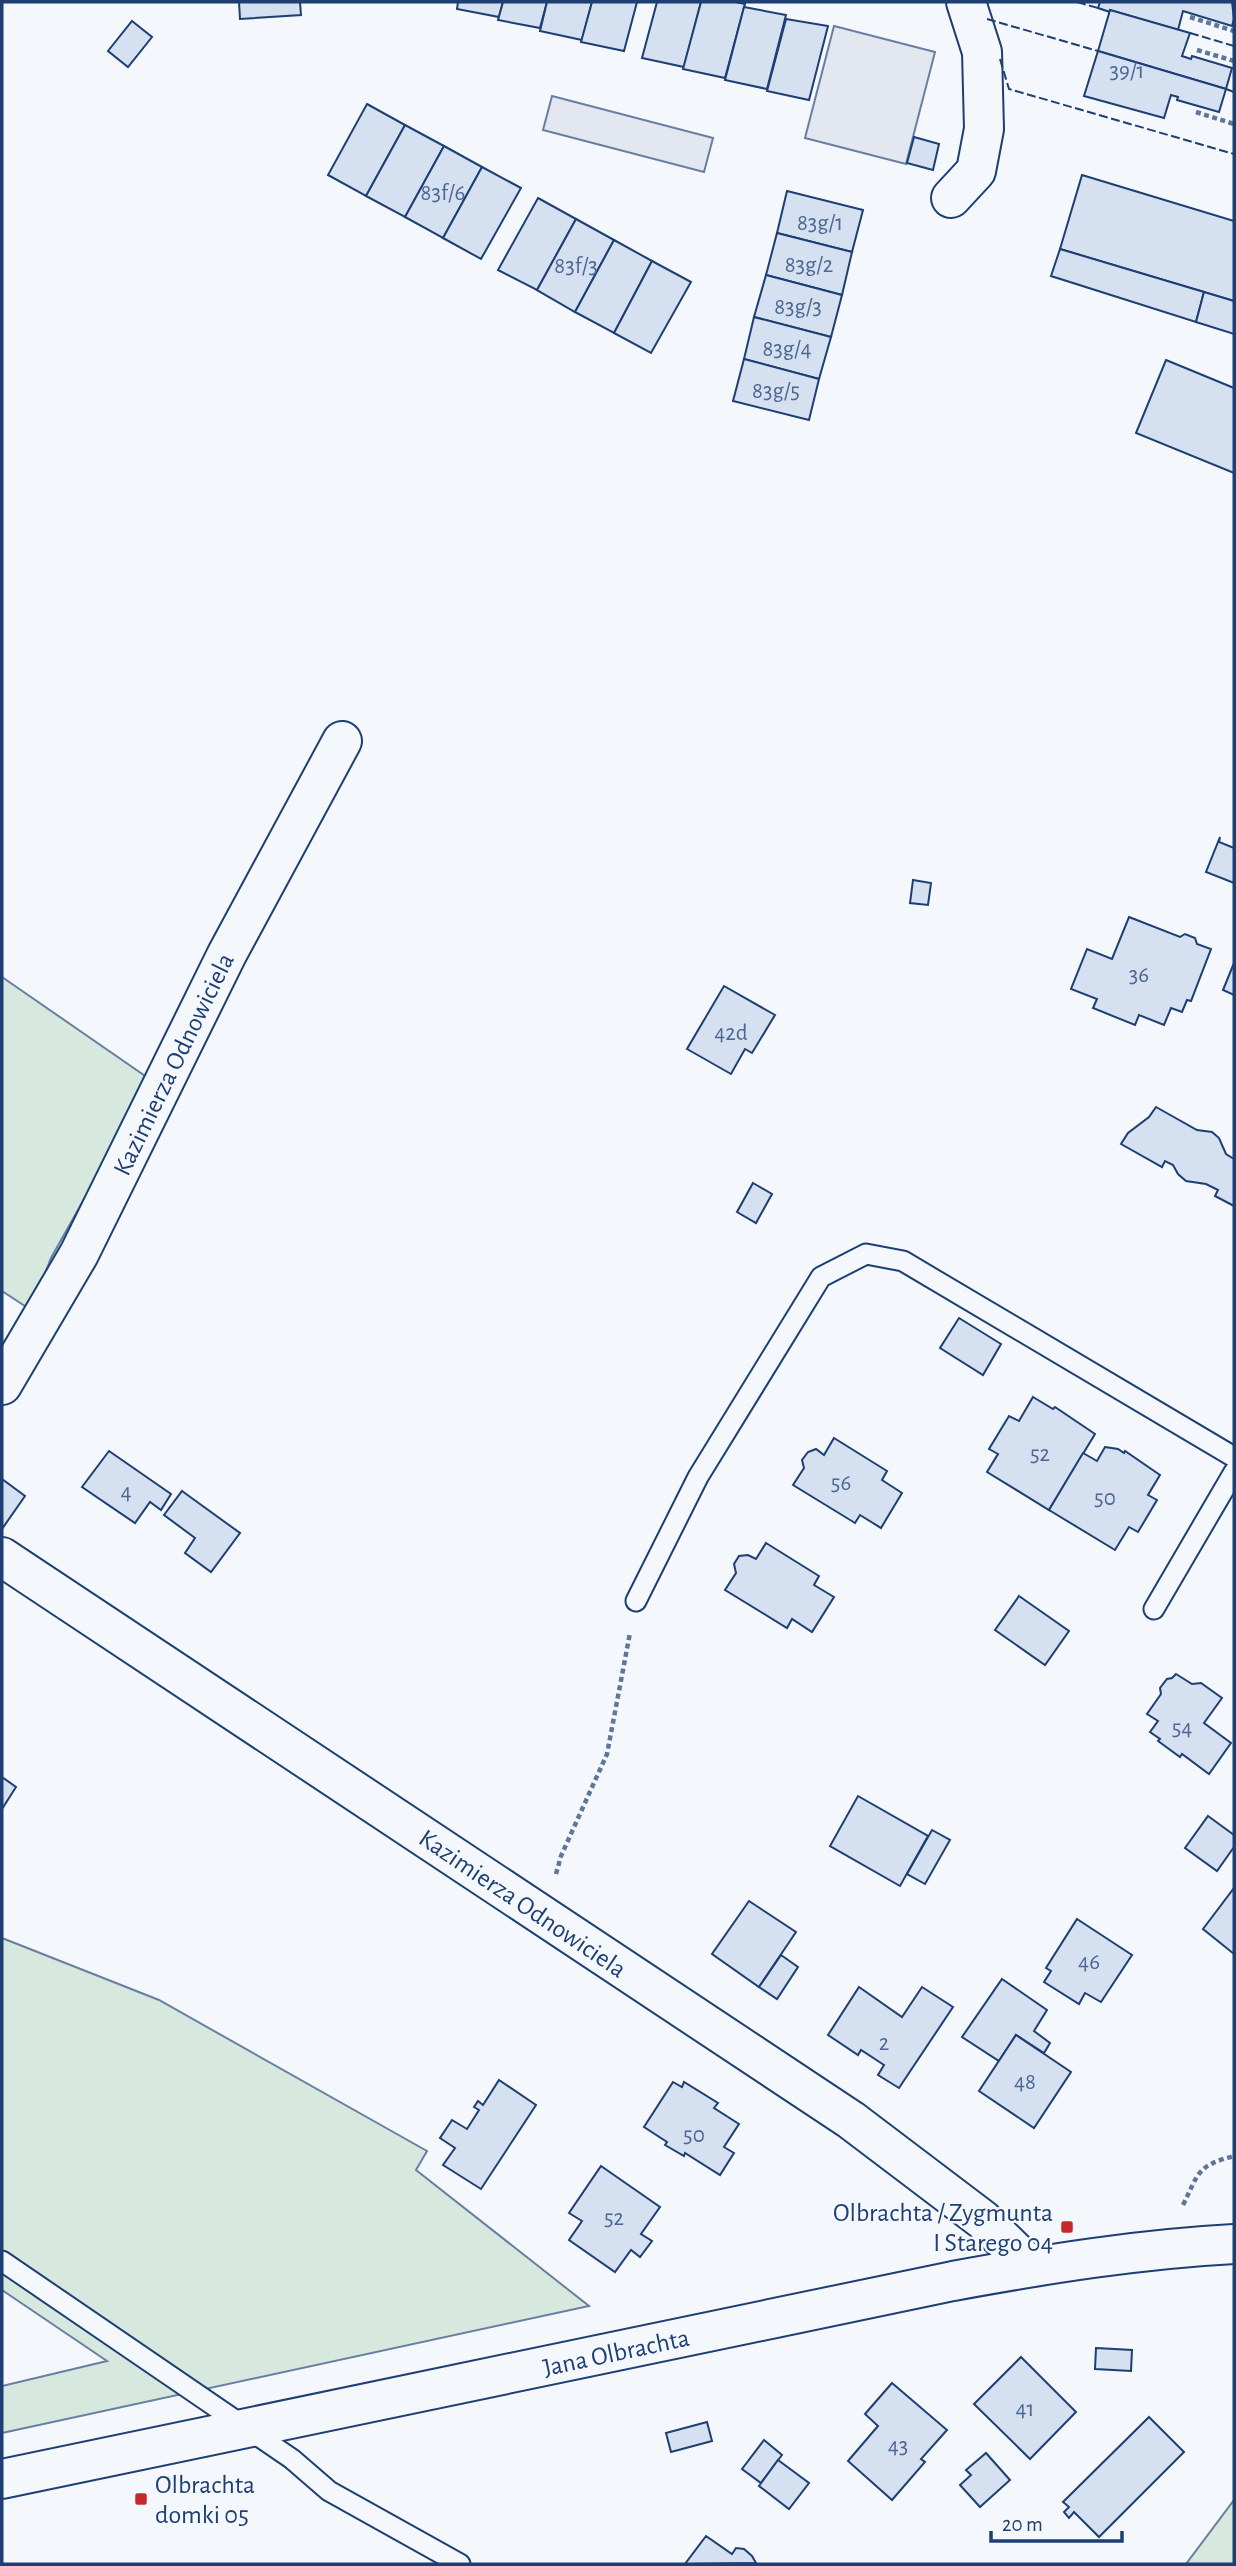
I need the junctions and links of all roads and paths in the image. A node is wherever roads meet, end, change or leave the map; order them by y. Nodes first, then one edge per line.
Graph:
1 (966, 2) edge
2 (1190, 17) dead end
3 (1234, 31) edge
4 (1197, 50) dead end
5 (1234, 61) edge
6 (1196, 112) dead end
7 (1234, 124) edge
8 (951, 198) dead end
9 (342, 741) dead end
10 (2, 1385) edge
11 (1234, 1457) edge
12 (1234, 1472) edge
13 (2, 1557) edge
14 (636, 1601) joint
15 (1154, 1609) dead end
16 (545, 1918) junction
17 (1234, 2156) edge
18 (1181, 2209) dead end
19 (1234, 2244) edge
20 (2, 2261) edge
21 (1031, 2267) junction
22 (246, 2428) junction
23 (2, 2479) edge
24 (460, 2564) edge

1 - 8 street
2 - 3 path
4 - 5 path
6 - 7 path
9 - 10 street, Kazimierza Odnowiciela
11 - 14 lane
12 - 15 lane
13 - 16 street, Kazimierza Odnowiciela
14 - 16 path
16 - 21 street, Kazimierza Odnowiciela
17 - 18 path
19 - 21 street, Jana Olbrachta
20 - 22 lane
21 - 22 street, Jana Olbrachta
22 - 23 street, Jana Olbrachta
22 - 24 lane

